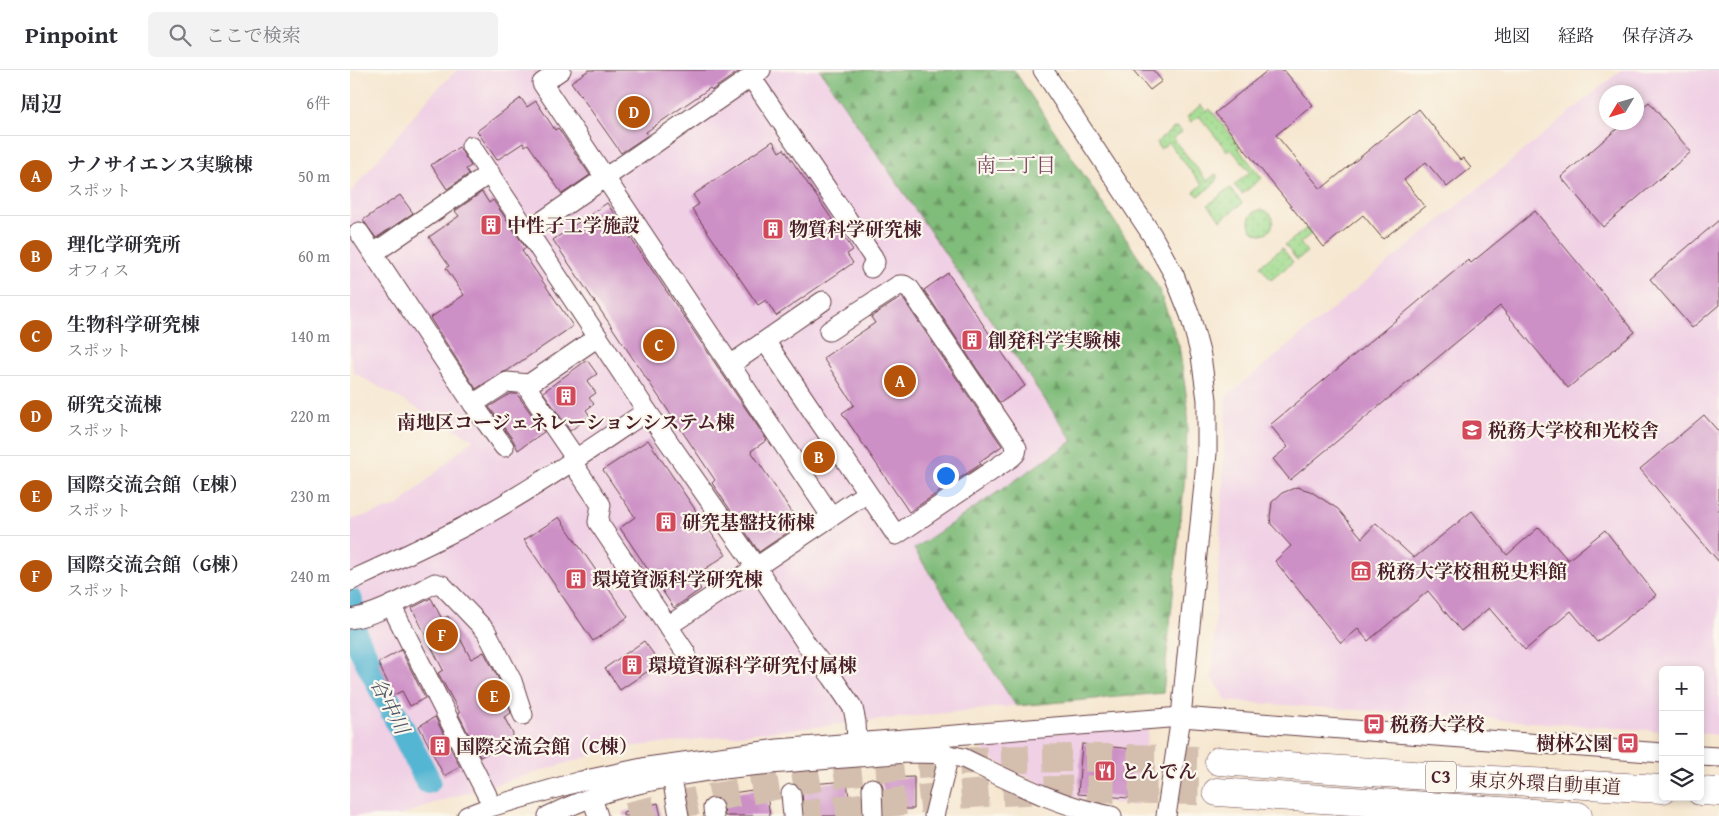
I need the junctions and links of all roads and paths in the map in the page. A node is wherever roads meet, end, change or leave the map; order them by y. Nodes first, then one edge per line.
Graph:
1 (561, 70) edge
2 (1043, 70) edge
3 (756, 74) edge
4 (471, 146) dead end
5 (490, 173) junction
6 (604, 178) junction
7 (528, 231) junction
8 (359, 232) dead end
9 (374, 253) junction
10 (871, 268) dead end
11 (824, 301) dead end
12 (828, 331) dead end
13 (598, 337) junction
14 (764, 341) junction
15 (730, 365) junction
16 (529, 384) junction
17 (473, 404) junction
18 (647, 411) junction
19 (504, 448) dead end
20 (574, 460) junction
21 (867, 493) junction
22 (831, 516) junction
23 (756, 567) junction
24 (350, 580) edge
25 (391, 605) junction
26 (350, 619) edge
27 (668, 626) junction
28 (686, 653) dead end
29 (523, 714) dead end
30 (1181, 717) junction
31 (857, 742) junction
32 (1659, 753) edge
33 (947, 754) junction
34 (1704, 756) edge
35 (1719, 758) edge
36 (1219, 761) tunnel mouth
37 (872, 788) dead end
38 (674, 789) dead end
39 (1659, 790) edge
40 (1217, 792) tunnel mouth
41 (1704, 792) edge
42 (1719, 792) edge
43 (791, 794) dead end
44 (488, 795) dead end
45 (592, 798) junction
46 (467, 816) edge
47 (548, 816) edge
48 (598, 816) edge
49 (679, 816) edge
50 (793, 816) edge
51 (873, 816) edge
52 (934, 816) edge
53 (1112, 816) edge
54 (1166, 816) edge
55 (1578, 816) edge

1 - 6 street
2 - 30 street
3 - 6 street
3 - 10 street
4 - 5 street
5 - 7 street
5 - 9 street
6 - 7 street
6 - 15 street
7 - 13 street
8 - 9 street
9 - 17 street
11 - 14 street
12 - 21 street
13 - 16 street
13 - 18 street
14 - 15 street
14 - 21 street
15 - 22 street
16 - 17 street
16 - 20 street
17 - 19 street
18 - 20 street
18 - 23 street
20 - 24 street
20 - 27 street
21 - 22 street
22 - 23 street
23 - 27 street
23 - 31 street
25 - 26 street
25 - 29 street
25 - 44 street
27 - 28 street
30 - 31 street
30 - 32 street
30 - 54 street
31 - 46 street
33 - 45 street
33 - 52 street
33 - 53 street
34 - 35 street
36 - 39 highway, 東京外環自動車道 / C3
37 - 51 street
38 - 49 street
40 - 55 highway, 東京外環自動車道 / C3
41 - 42 highway
43 - 50 street
45 - 47 street
45 - 48 street

